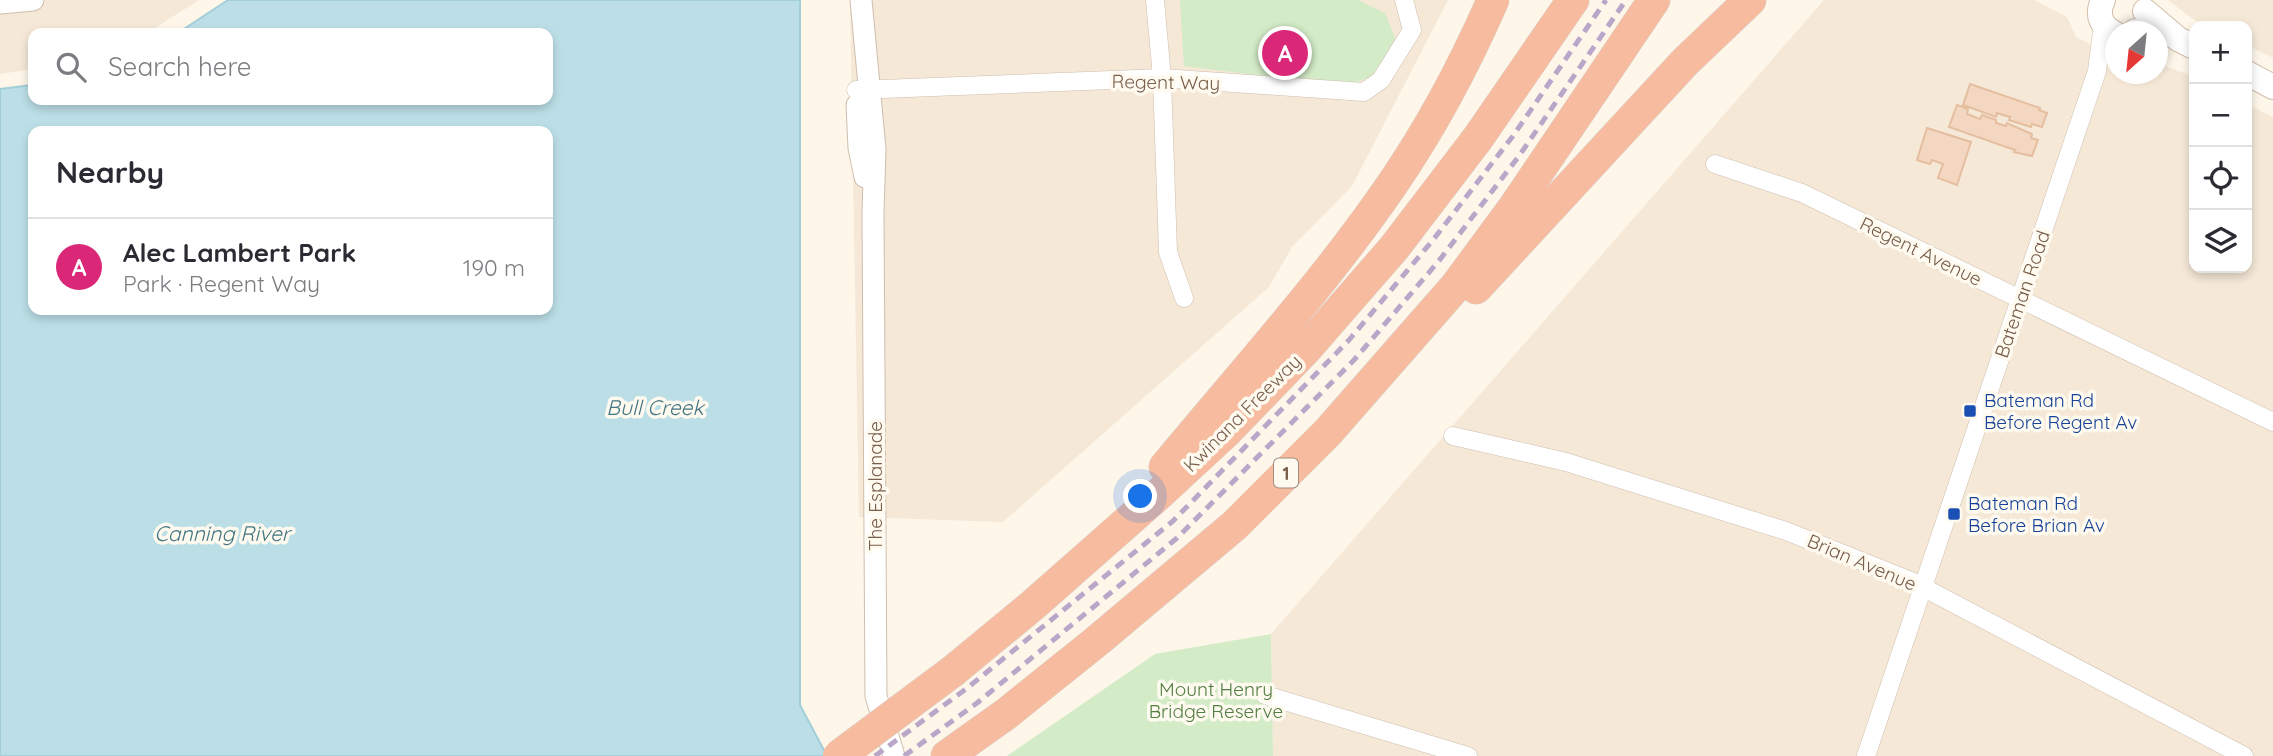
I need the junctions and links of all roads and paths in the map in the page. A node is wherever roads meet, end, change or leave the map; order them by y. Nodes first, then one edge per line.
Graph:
1 (33, 0) edge
2 (860, 0) edge
3 (1155, 0) edge
4 (1404, 0) edge
5 (1493, 0) edge
6 (1573, 0) edge
7 (1654, 0) edge
8 (1750, 0) edge
9 (0, 3) edge
10 (2103, 20) edge
11 (2252, 76) edge
12 (1161, 78) junction
13 (2273, 87) edge
14 (863, 90) junction
15 (1715, 164) dead end
16 (1184, 298) dead end
17 (2020, 299) junction
18 (2273, 422) edge
19 (1453, 436) dead end
20 (1104, 541) junction
21 (1922, 587) junction
22 (1265, 695) dead end
23 (999, 719) junction
24 (839, 756) edge
25 (894, 756) edge
26 (947, 756) edge
27 (1468, 756) edge
28 (1866, 756) edge
29 (2244, 756) edge

1 - 9 street
2 - 14 street, The Esplanade
3 - 12 street
4 - 12 street, Regent Way
5 - 20 highway
6 - 20 highway, Kwinana Freeway
7 - 23 highway, 1
8 - 23 highway
10 - 17 street, Bateman Road
11 - 13 main road
12 - 14 street, Regent Way
12 - 16 street
14 - 25 street, The Esplanade
15 - 17 street, Regent Avenue
17 - 18 street, Regent Avenue
17 - 21 street, Bateman Road
19 - 21 street, Brian Avenue
20 - 24 highway, Kwinana Freeway, bridge
21 - 28 street, Bateman Road
21 - 29 street, Brian Avenue
22 - 27 street
23 - 26 highway, 1

